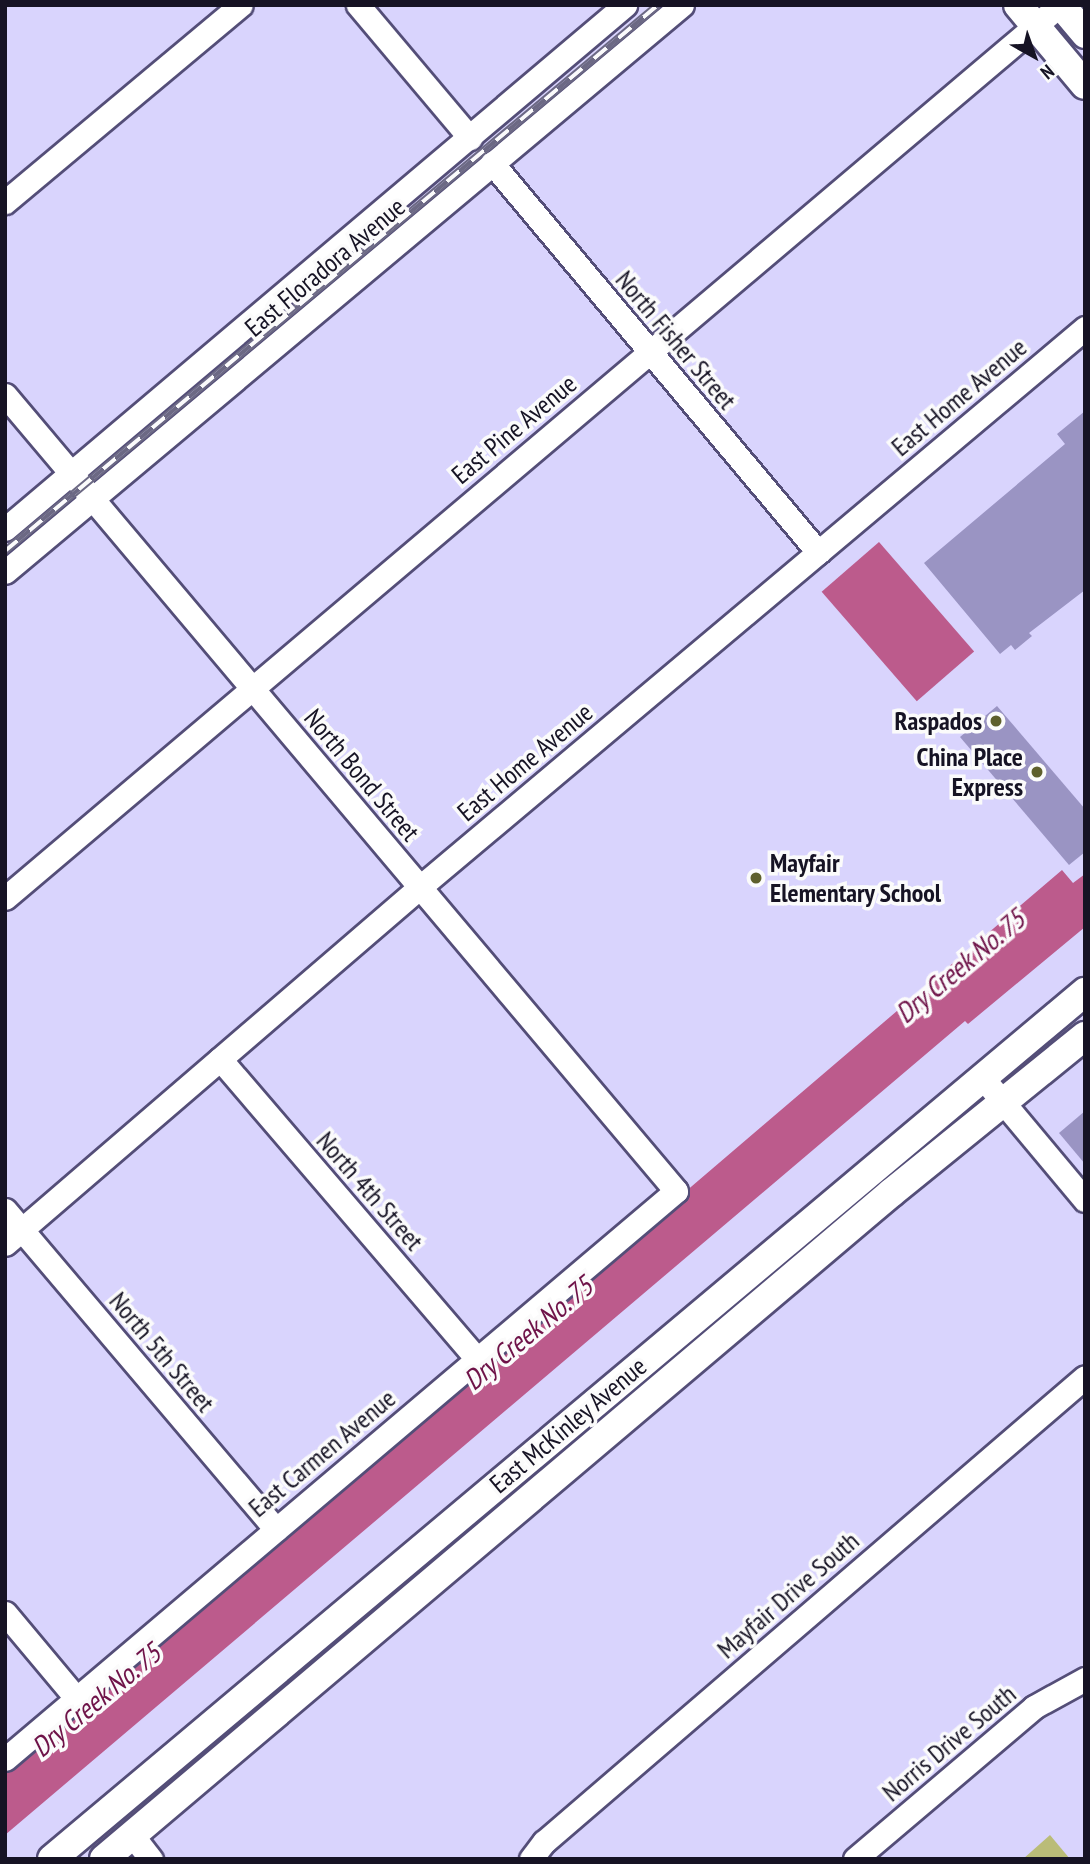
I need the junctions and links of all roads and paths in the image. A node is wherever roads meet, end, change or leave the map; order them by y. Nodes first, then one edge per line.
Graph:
1 (241, 5) edge
2 (358, 5) edge
3 (625, 5) edge
4 (682, 5) edge
5 (1060, 5) edge
6 (1027, 15) edge
7 (1085, 34) edge
8 (1085, 85) edge
9 (470, 138) junction
10 (492, 163) junction
11 (5, 202) edge
12 (1085, 328) edge
13 (649, 352) junction
14 (5, 395) edge
15 (71, 473) junction
16 (93, 499) junction
17 (5, 529) edge
18 (818, 552) junction
19 (5, 572) edge
20 (251, 687) junction
21 (420, 887) junction
22 (5, 898) edge
23 (1085, 992) edge
24 (1085, 1036) edge
25 (220, 1059) junction
26 (982, 1077) junction
27 (1003, 1103) junction
28 (676, 1191) joint
29 (1085, 1200) edge
30 (5, 1210) edge
31 (13, 1237) edge
32 (477, 1359) junction
33 (1085, 1377) edge
34 (276, 1529) junction
35 (5, 1613) edge
36 (279, 1667) junction
37 (1085, 1679) edge
38 (77, 1699) junction
39 (5, 1759) edge
40 (132, 1835) junction
41 (52, 1859) edge
42 (104, 1859) edge
43 (151, 1859) edge
44 (531, 1859) edge
45 (855, 1859) edge

1 - 11 street
2 - 9 street
3 - 9 street, East Floradora Avenue
4 - 10 street, East Floradora Avenue
5 - 6 street, East Pine Avenue
5 - 7 main road
6 - 8 main road
6 - 13 street, East Pine Avenue
9 - 15 street, East Floradora Avenue
10 - 13 street, North Fisher Street
10 - 16 street, East Floradora Avenue
12 - 18 street, East Home Avenue
13 - 18 street, North Fisher Street
13 - 20 street, East Pine Avenue
14 - 15 street, North Bond Street
15 - 16 street, North Bond Street
15 - 17 street, East Floradora Avenue
16 - 19 street, East Floradora Avenue
16 - 20 street, North Bond Street
18 - 21 street, East Home Avenue
20 - 21 street, North Bond Street
20 - 22 street, East Pine Avenue
21 - 25 street, East Home Avenue
21 - 28 street, North Bond Street
23 - 26 main road, East McKinley Avenue
24 - 27 main road, East McKinley Avenue
25 - 31 street, East Home Avenue
25 - 32 street, North 4th Street
26 - 27 street
26 - 36 main road, East McKinley Avenue
27 - 29 street
27 - 40 main road, East McKinley Avenue
28 - 32 street, East Carmen Avenue
30 - 31 street, North 5th Street
31 - 34 street, North 5th Street
32 - 34 street, East Carmen Avenue
33 - 44 street, Mayfair Drive South
34 - 38 street, East Carmen Avenue
35 - 38 street
36 - 40 main road
36 - 41 main road, East McKinley Avenue
37 - 45 street, Norris Drive South
38 - 39 street, East Carmen Avenue
40 - 42 main road, East McKinley Avenue
40 - 43 street

